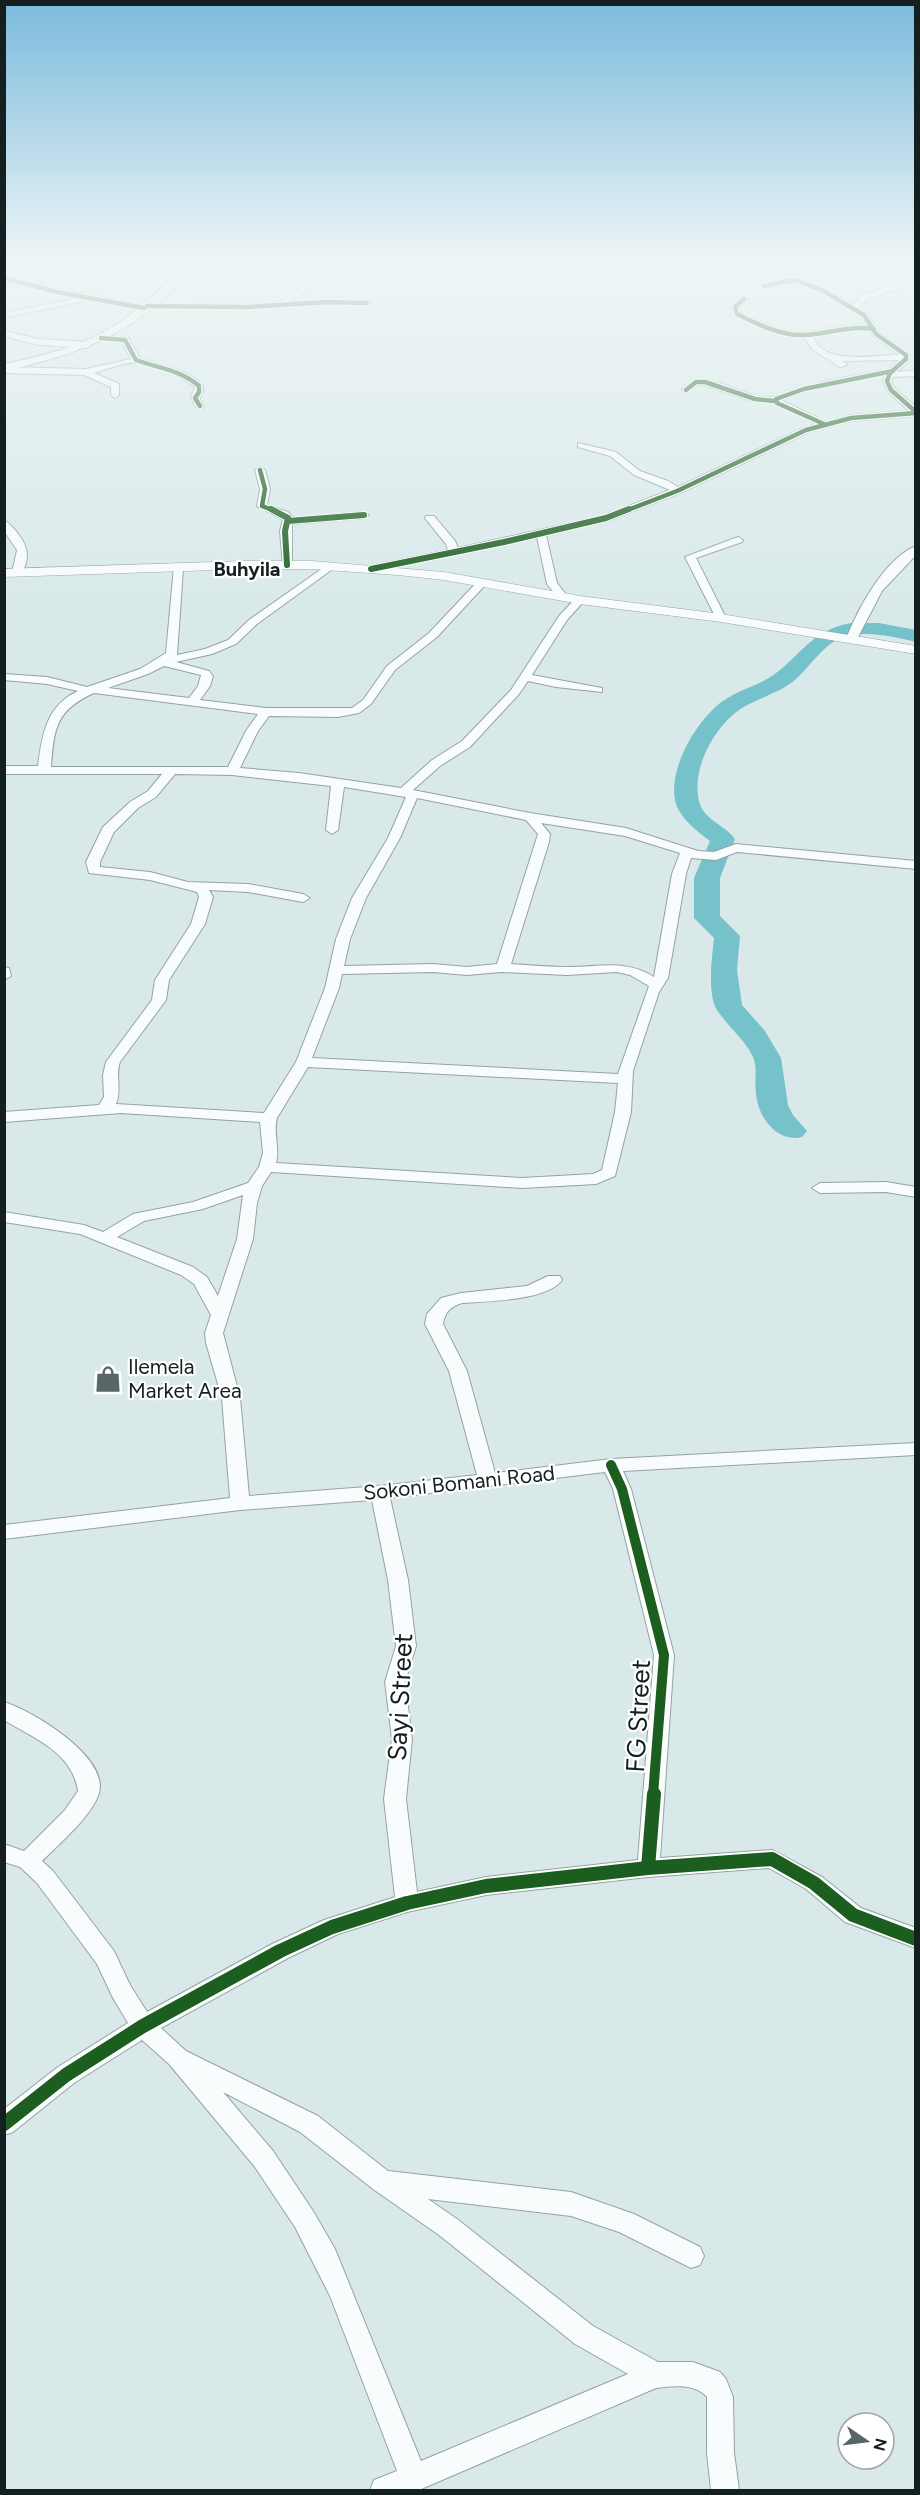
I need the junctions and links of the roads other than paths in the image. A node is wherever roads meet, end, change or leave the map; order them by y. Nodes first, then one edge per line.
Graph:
1 (93, 375) edge
2 (184, 375) edge
3 (872, 375) edge
4 (890, 375) edge
5 (859, 377) joint
6 (686, 390) dead end
7 (115, 395) dead end
8 (775, 401) junction
9 (200, 406) dead end
10 (915, 412) edge
11 (824, 424) junction
12 (581, 445) dead end
13 (260, 470) dead end
14 (677, 491) junction
15 (364, 515) dead end
16 (430, 518) dead end
17 (288, 521) junction
18 (4, 523) edge
19 (541, 534) junction
20 (738, 540) dead end
21 (915, 549) edge
22 (454, 553) junction
23 (287, 565) junction
24 (330, 566) junction
25 (178, 569) junction
26 (372, 569) junction
27 (11, 573) edge
28 (482, 583) junction
29 (563, 597) junction
30 (580, 600) junction
31 (722, 618) junction
32 (852, 639) junction
33 (915, 650) edge
34 (162, 663) junction
35 (4, 677) edge
36 (527, 677) junction
37 (90, 690) junction
38 (598, 690) dead end
39 (153, 696) junction
40 (193, 701) junction
41 (266, 711) junction
42 (4, 770) edge
43 (21, 770) junction
44 (172, 770) junction
45 (44, 771) junction
46 (232, 771) junction
47 (4, 777) edge
48 (338, 782) junction
49 (367, 787) junction
50 (408, 794) junction
51 (407, 811) junction
52 (530, 818) junction
53 (332, 830) dead end
54 (687, 852) junction
55 (915, 866) edge
56 (189, 885) junction
57 (303, 898) dead end
58 (501, 968) junction
59 (336, 970) junction
60 (656, 985) junction
61 (303, 1062) junction
62 (626, 1079) junction
63 (104, 1109) junction
64 (4, 1117) edge
65 (268, 1118) junction
66 (267, 1167) junction
67 (254, 1186) junction
68 (820, 1188) dead end
69 (915, 1192) edge
70 (4, 1217) edge
71 (104, 1238) junction
72 (554, 1280) dead end
73 (219, 1314) junction
74 (915, 1449) edge
75 (611, 1465) junction
76 (488, 1480) junction
77 (380, 1493) junction
78 (240, 1503) junction
79 (4, 1532) edge
80 (4, 1710) edge
81 (12, 1857) edge
82 (648, 1868) junction
83 (407, 1903) junction
84 (915, 1939) edge
85 (143, 2026) junction
86 (177, 2057) junction
87 (4, 2124) edge
88 (382, 2181) junction
89 (691, 2256) dead end
90 (656, 2375) junction
91 (414, 2479) junction
92 (384, 2490) edge
93 (725, 2490) edge

1 - 7 street
2 - 9 street
3 - 5 street
4 - 10 street
5 - 8 street
6 - 8 street
8 - 11 street
10 - 11 street
11 - 14 street
12 - 14 street
13 - 17 street
14 - 19 street
15 - 17 street
16 - 22 street
17 - 23 street
18 - 27 street
19 - 22 street
19 - 29 street
20 - 31 street
21 - 32 street
22 - 26 street
23 - 24 street
23 - 25 street
24 - 26 street
24 - 34 street
25 - 27 street
25 - 34 street
26 - 28 street
28 - 29 street
28 - 41 street
29 - 30 street
30 - 31 street
30 - 36 street
31 - 32 street
32 - 33 street
34 - 37 street
34 - 39 street
34 - 40 street
35 - 37 street
36 - 38 street
36 - 50 street
37 - 39 street
37 - 45 street
39 - 40 street
40 - 41 street
41 - 46 street
42 - 43 street
43 - 45 street
43 - 47 street
44 - 45 street
44 - 46 street
44 - 56 street
46 - 48 street
48 - 49 street
48 - 53 street
49 - 50 street
49 - 51 street
50 - 51 street
50 - 52 street
51 - 59 street
52 - 54 street
52 - 58 street
54 - 55 street
54 - 60 street
56 - 57 street
56 - 63 street
58 - 59 street
58 - 60 street
59 - 61 street
60 - 62 street
61 - 62 street
61 - 65 street
62 - 66 street
63 - 64 street
63 - 65 street
65 - 66 street
66 - 67 street
67 - 71 street
67 - 73 street
68 - 69 street
70 - 71 street
71 - 73 street
72 - 76 street
73 - 78 street
74 - 75 street, Sokoni Bomani Road
75 - 76 street, Sokoni Bomani Road
75 - 82 street, FG Street
76 - 77 street, Sokoni Bomani Road
77 - 78 street, Sokoni Bomani Road
77 - 83 street, Sayi Street
78 - 79 street, Sokoni Bomani Road
80 - 81 street
81 - 85 street
82 - 83 street
82 - 84 street
83 - 85 street
85 - 86 street
85 - 87 street
86 - 88 street
86 - 91 street
88 - 89 street
88 - 90 street
90 - 91 street
90 - 93 street
91 - 92 street

